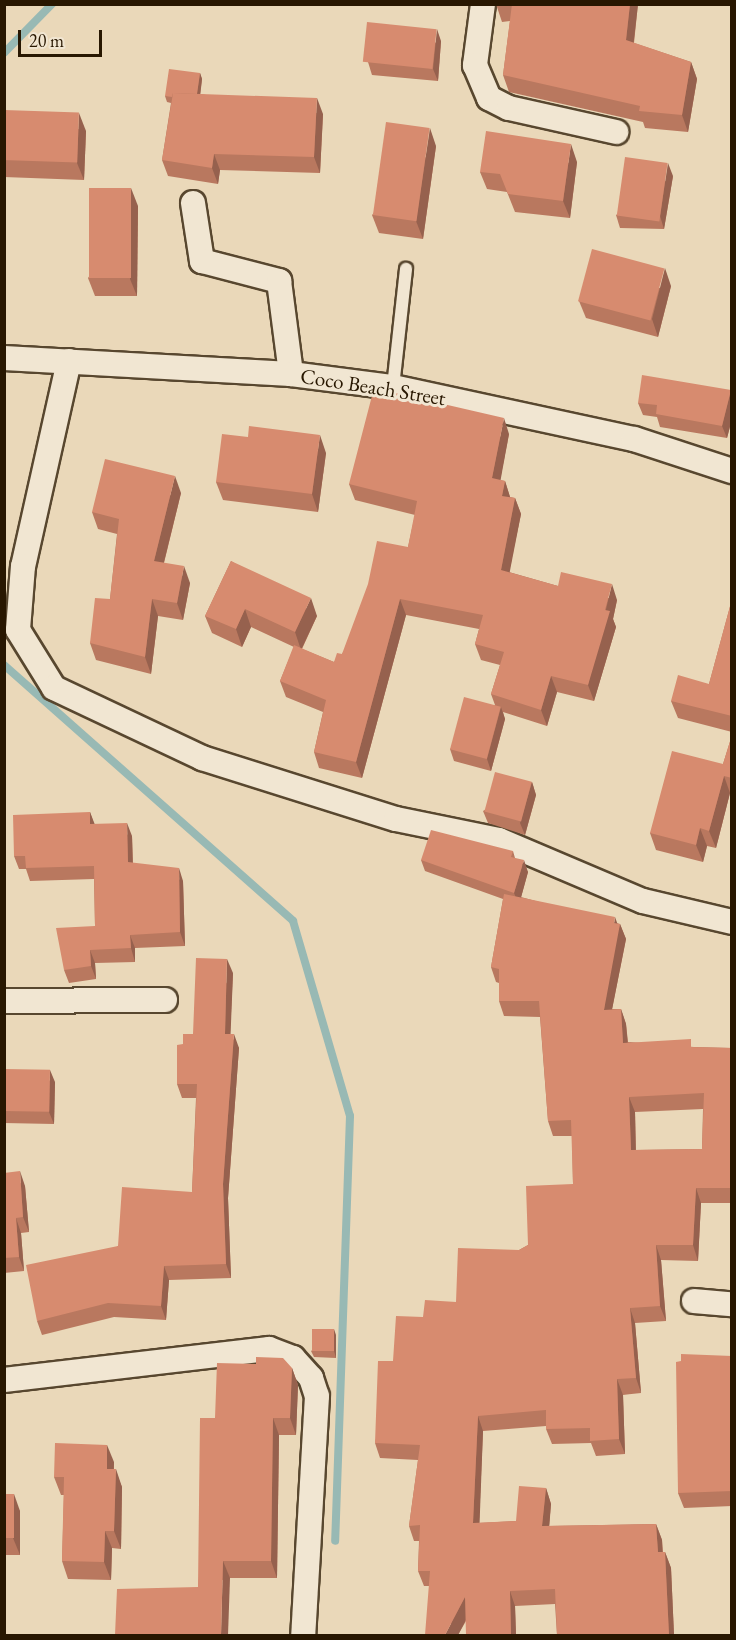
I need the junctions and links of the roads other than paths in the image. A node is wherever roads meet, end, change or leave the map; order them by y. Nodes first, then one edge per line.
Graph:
1 (483, 4) edge
2 (616, 132) dead end
3 (193, 203) dead end
4 (406, 269) dead end
5 (4, 358) edge
6 (69, 361) junction
7 (291, 374) junction
8 (393, 387) junction
9 (732, 471) edge
10 (732, 922) edge
11 (165, 1000) dead end
12 (4, 1001) edge
13 (694, 1301) dead end
14 (732, 1304) edge
15 (4, 1380) edge
16 (303, 1635) edge

1 - 2 street
3 - 7 street
4 - 8 lane
5 - 6 street, Coco Beach Street
6 - 7 street, Coco Beach Street
6 - 10 street
7 - 8 street, Coco Beach Street
8 - 9 street, Coco Beach Street
11 - 12 street
13 - 14 street
15 - 16 street

